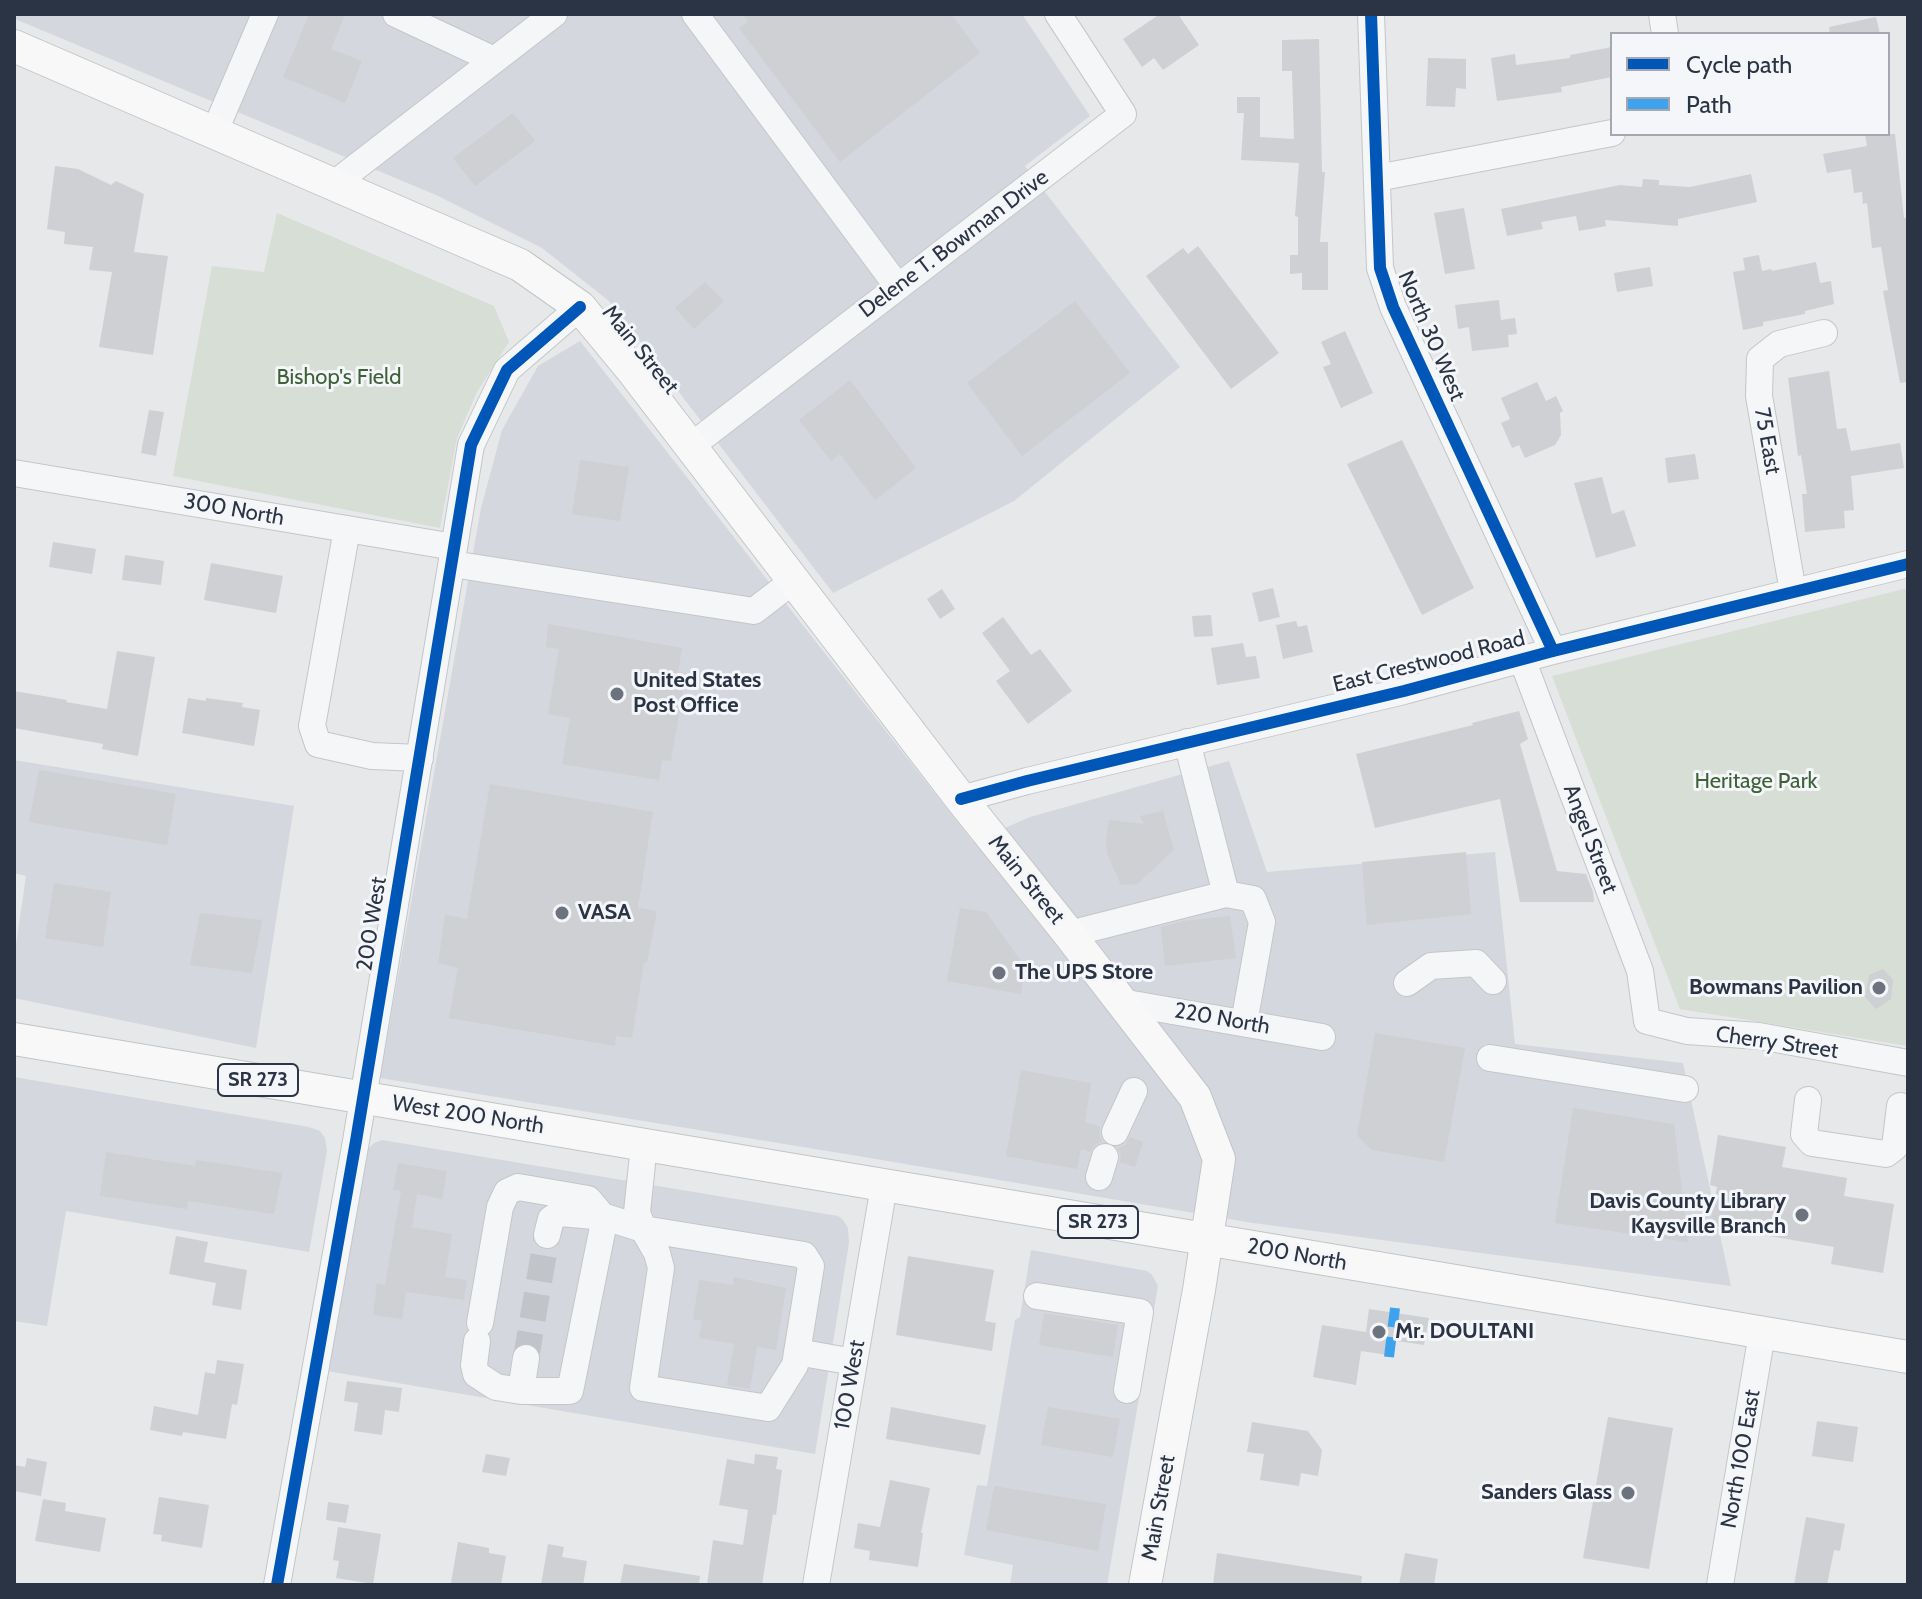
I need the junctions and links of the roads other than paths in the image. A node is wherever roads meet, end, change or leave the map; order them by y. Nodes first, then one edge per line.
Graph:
1 (265, 14) edge
2 (396, 14) edge
3 (554, 14) edge
4 (695, 14) edge
5 (1058, 14) edge
6 (1371, 14) edge
7 (14, 46) edge
8 (494, 60) junction
9 (214, 133) junction
10 (1610, 133) edge
11 (1377, 178) junction
12 (334, 184) junction
13 (898, 287) junction
14 (580, 307) junction
15 (1824, 333) dead end
16 (691, 446) junction
17 (14, 473) edge
18 (347, 529) junction
19 (453, 556) junction
20 (1908, 564) edge
21 (793, 581) junction
22 (1793, 592) junction
23 (1553, 651) junction
24 (1522, 659) junction
25 (1187, 742) junction
26 (420, 758) junction
27 (961, 799) junction
28 (1226, 894) junction
29 (1069, 934) junction
30 (1493, 981) dead end
31 (1407, 983) dead end
32 (1121, 1002) junction
33 (1647, 1021) joint
34 (1244, 1023) junction
35 (1322, 1037) dead end
36 (14, 1039) edge
37 (1490, 1058) dead end
38 (1908, 1063) edge
39 (1685, 1089) dead end
40 (1134, 1091) dead end
41 (364, 1098) junction
42 (1808, 1100) dead end
43 (1900, 1106) dead end
44 (1115, 1132) dead end
45 (644, 1145) junction
46 (686, 1152) joint
47 (884, 1186) junction
48 (605, 1217) junction
49 (643, 1229) junction
50 (547, 1235) tunnel mouth
51 (1207, 1240) junction
52 (1037, 1296) dead end
53 (1762, 1333) junction
54 (797, 1352) junction
55 (1908, 1357) edge
56 (526, 1358) tunnel mouth
57 (854, 1362) junction
58 (1127, 1390) dead end
59 (521, 1391) junction
60 (277, 1585) edge
61 (816, 1585) edge
62 (1145, 1585) edge
63 (1720, 1585) edge

1 - 9 street
2 - 8 street
3 - 8 street
4 - 13 street
5 - 13 street, Delene T. Bowman Drive
6 - 11 street, North 30 West
7 - 9 main road, Main Street
8 - 12 street
9 - 12 main road, Main Street
10 - 11 street
11 - 23 street, North 30 West
12 - 14 main road, Main Street
13 - 16 street, Delene T. Bowman Drive
14 - 16 main road, Main Street
14 - 19 street, 200 West
15 - 22 street, 75 East
16 - 21 main road, Main Street
17 - 18 street, 300 North
18 - 19 street, 300 North
18 - 26 street
19 - 21 street, 300 North
19 - 26 street, 200 West
20 - 22 street, East Crestwood Road
21 - 27 main road, Main Street
22 - 23 street, East Crestwood Road
23 - 24 street, East Crestwood Road
24 - 25 street, East Crestwood Road
24 - 33 street, Angel Street
25 - 27 street, East Crestwood Road
25 - 28 street
26 - 41 street, 200 West
27 - 29 main road, Main Street
28 - 29 street
28 - 34 street
29 - 32 main road, Main Street
30 - 31 street
32 - 34 street, 220 North
32 - 51 main road, Main Street
33 - 38 street, Cherry Street
34 - 35 street, 220 North
36 - 41 main road, West 200 North / SR 273
37 - 39 street
40 - 44 street
41 - 45 main road, West 200 North / SR 273
41 - 60 street, 200 West
42 - 43 street
45 - 46 main road, West 200 North / SR 273
45 - 49 street
46 - 47 main road, 200 North / SR 273
47 - 51 main road, 200 North / SR 273
47 - 57 street, 100 West
48 - 49 street
48 - 50 street
48 - 59 street
48 - 59 street
49 - 54 street
49 - 54 street
51 - 53 main road, 200 North
51 - 62 main road, Main Street
52 - 58 street
53 - 55 main road, 200 North
53 - 63 street, North 100 East
54 - 57 street
56 - 59 street
57 - 61 street, 100 West

